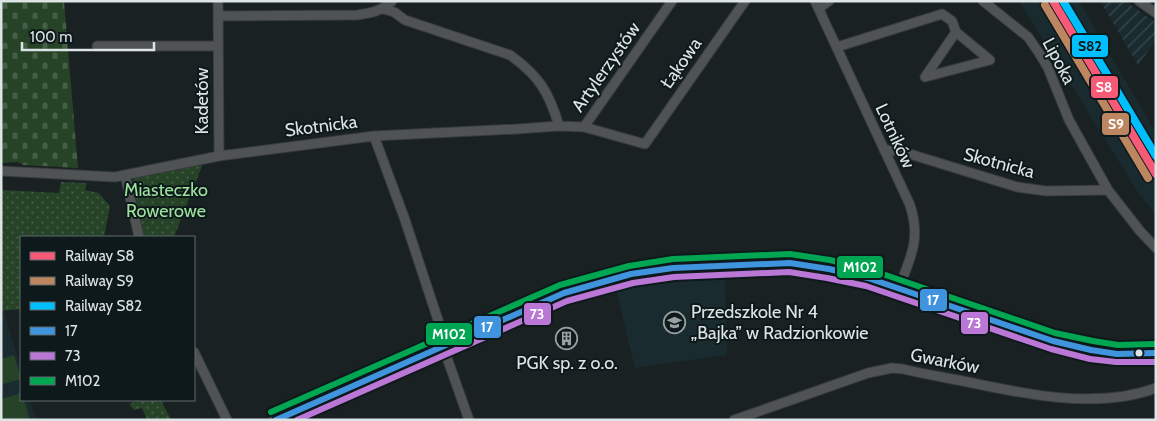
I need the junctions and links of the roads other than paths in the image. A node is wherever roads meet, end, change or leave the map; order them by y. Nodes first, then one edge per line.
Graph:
1 (218, 1) edge
2 (392, 1) edge
3 (672, 1) edge
4 (745, 1) edge
5 (828, 1) edge
6 (1139, 1) edge
7 (984, 2) edge
8 (817, 5) edge
9 (383, 9) junction
10 (1156, 12) edge
11 (218, 16) junction
12 (956, 32) junction
13 (97, 46) dead end
14 (218, 46) junction
15 (837, 47) junction
16 (559, 126) junction
17 (584, 128) junction
18 (374, 136) junction
19 (645, 144) joint
20 (884, 150) junction
21 (218, 156) junction
22 (1, 171) edge
23 (125, 175) junction
24 (1108, 190) junction
25 (139, 236) edge
26 (1156, 248) edge
27 (899, 288) junction
28 (446, 344) junction
29 (1156, 353) edge
30 (195, 354) edge
31 (1156, 388) edge
32 (227, 420) edge
33 (275, 420) edge
34 (469, 420) edge
35 (734, 420) edge

1 - 11 street, Kadetów
2 - 9 street
3 - 17 street, Artylerzystów
4 - 19 street, Łąkowa
5 - 8 street
6 - 10 street
7 - 24 street, Lipoka
8 - 15 street, Lotników
9 - 11 street
9 - 16 street
11 - 14 street, Kadetów
12 - 12 street
12 - 15 street
13 - 14 street, Kadetów
14 - 21 street, Kadetów
15 - 20 street, Lotników
16 - 17 street, Skotnicka
16 - 18 street, Skotnicka
17 - 19 street, Skotnicka
18 - 21 street, Skotnicka
18 - 28 street
20 - 24 street, Skotnicka
20 - 27 street, Lotników
21 - 23 street, Skotnicka
22 - 23 street, Skotnicka
23 - 25 street
24 - 26 street, Lipoka
27 - 28 street
27 - 29 street
28 - 33 street
28 - 34 street
30 - 32 street
31 - 35 street, Gwarków

